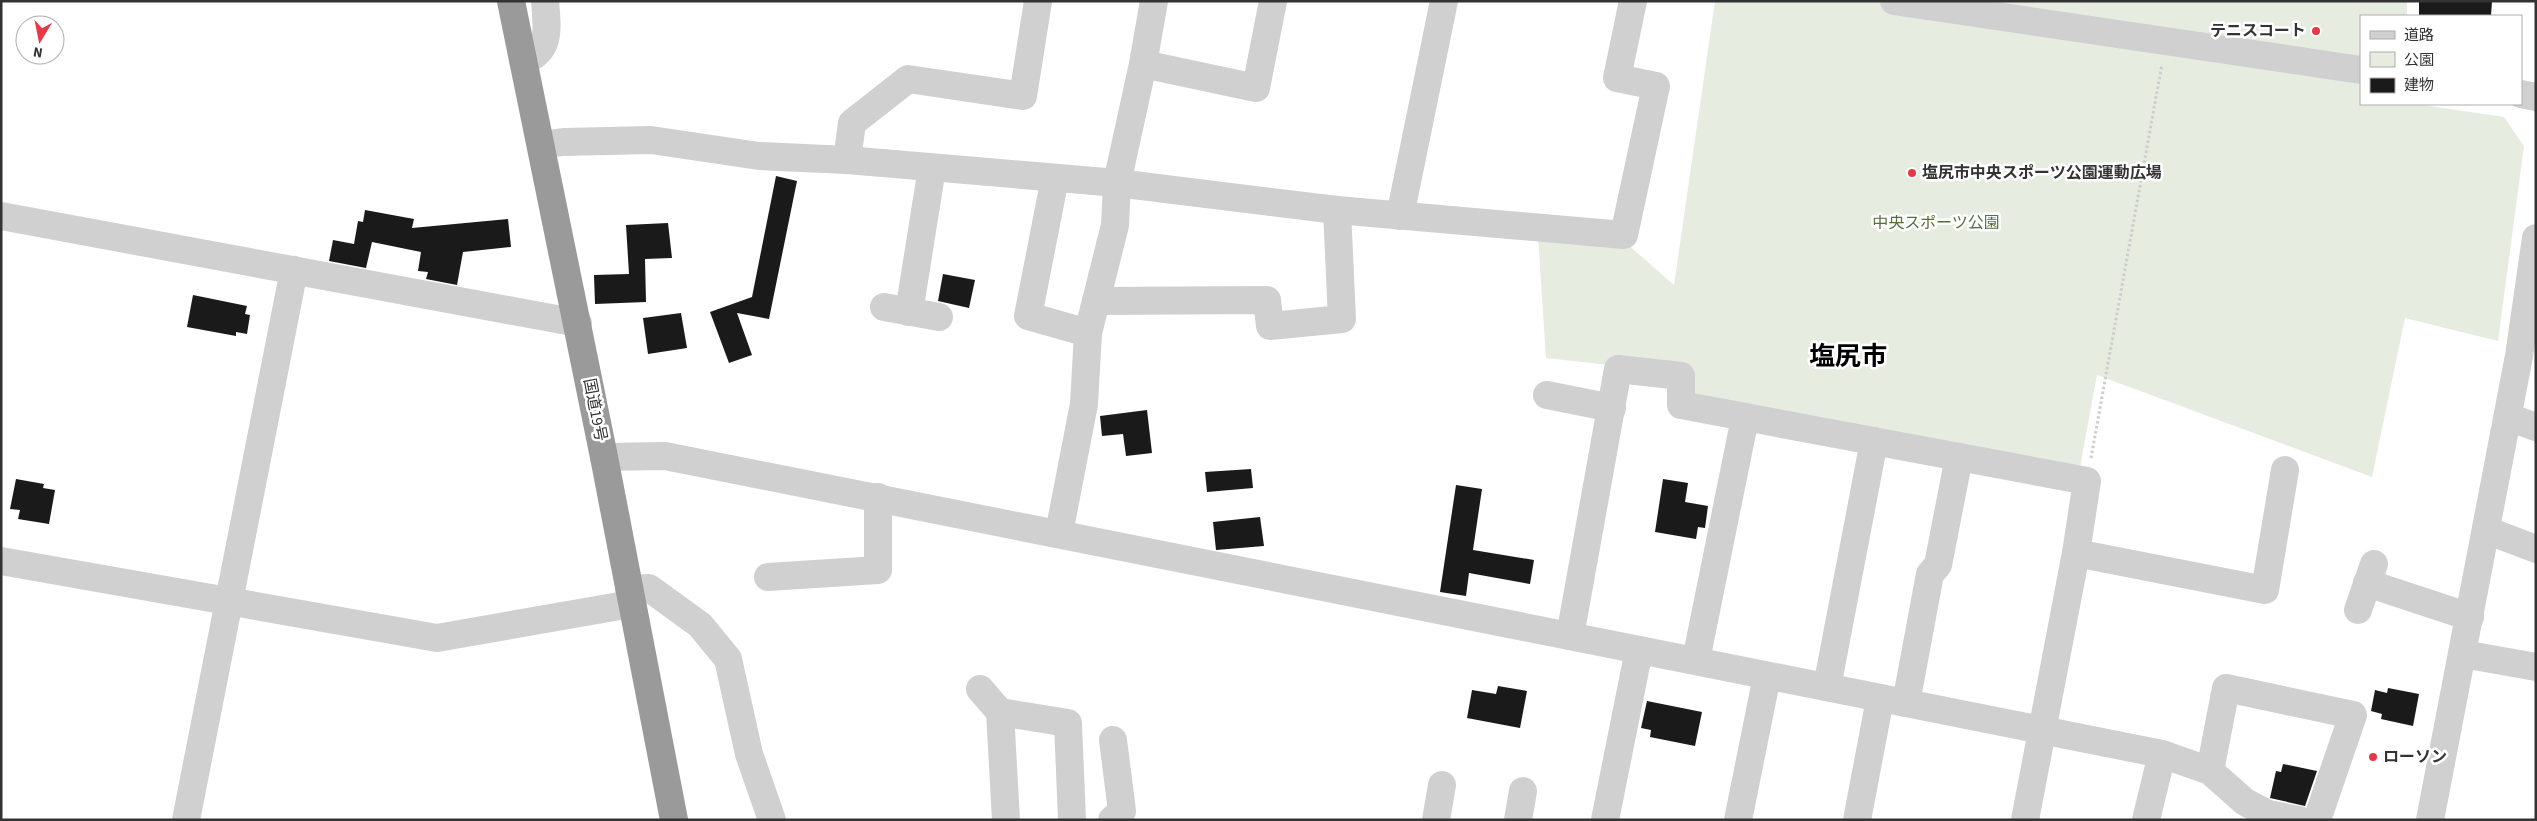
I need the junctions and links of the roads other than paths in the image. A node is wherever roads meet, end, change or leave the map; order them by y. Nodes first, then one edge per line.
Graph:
1 (512, 1) edge
2 (545, 1) edge
3 (1038, 1) edge
4 (1154, 1) edge
5 (1273, 1) edge
6 (1444, 1) edge
7 (1633, 1) edge
8 (1894, 1) edge
9 (523, 61) junction
10 (1143, 64) junction
11 (2360, 70) edge
12 (2522, 94) edge
13 (2536, 97) edge
14 (540, 145) junction
15 (847, 160) junction
16 (932, 168) junction
17 (1055, 178) junction
18 (1117, 183) junction
19 (1337, 210) junction
20 (1, 216) edge
21 (1400, 216) junction
22 (2536, 238) edge
23 (294, 270) junction
24 (1096, 301) junction
25 (2530, 314) edge
26 (939, 317) dead end
27 (578, 323) junction
28 (1088, 333) junction
29 (1547, 395) dead end
30 (1612, 408) junction
31 (2508, 416) junction
32 (1745, 418) junction
33 (2536, 427) edge
34 (1874, 441) junction
35 (604, 457) junction
36 (1959, 457) junction
37 (2285, 470) dead end
38 (878, 497) junction
39 (2486, 530) junction
40 (1059, 533) junction
41 (2536, 549) edge
42 (2076, 553) junction
43 (1, 561) edge
44 (768, 577) dead end
45 (630, 597) junction
46 (230, 602) junction
47 (2358, 610) dead end
48 (2470, 617) junction
49 (1570, 636) junction
50 (1639, 650) junction
51 (2463, 654) junction
52 (1696, 660) junction
53 (2536, 668) edge
54 (1767, 676) junction
55 (1827, 688) junction
56 (980, 689) dead end
57 (1893, 701) junction
58 (1000, 712) junction
59 (2043, 729) junction
60 (1113, 740) dead end
61 (2162, 754) junction
62 (2210, 771) junction
63 (1442, 785) dead end
64 (1523, 791) dead end
65 (186, 820) edge
66 (674, 820) edge
67 (772, 820) edge
68 (1006, 820) edge
69 (1072, 820) edge
70 (1112, 820) edge
71 (1436, 820) edge
72 (1518, 820) edge
73 (1606, 820) edge
74 (1738, 820) edge
75 (1857, 820) edge
76 (2025, 820) edge
77 (2146, 820) edge
78 (2299, 820) edge
79 (2317, 820) edge
80 (2430, 820) edge

1 - 9 highway, 国道19号
2 - 9 street
3 - 15 street
4 - 10 street
5 - 10 street
6 - 21 street
7 - 21 street
8 - 11 street
9 - 14 highway, 国道19号
10 - 18 street
12 - 13 street
14 - 15 street
14 - 27 highway, 国道19号
15 - 16 street
16 - 17 street
16 - 26 street
17 - 18 street
17 - 28 street
18 - 19 street
18 - 24 street
19 - 21 street
19 - 24 street
20 - 23 street
22 - 25 street
23 - 27 street
23 - 46 street
24 - 28 street
25 - 31 street
27 - 35 highway, 国道19号
28 - 40 street
29 - 30 street
30 - 32 street
30 - 49 street
31 - 33 street
31 - 39 street
32 - 34 street
32 - 52 street
34 - 36 street
34 - 55 street
35 - 38 street
35 - 45 highway, 国道19号
36 - 42 street
36 - 57 street
37 - 42 street
38 - 40 street
38 - 44 street
39 - 41 street
39 - 48 street
40 - 49 street
42 - 59 street
43 - 46 street
45 - 46 street
45 - 66 highway, 国道19号
45 - 67 street
46 - 65 street
47 - 48 street
48 - 51 street
49 - 50 street
50 - 52 street
50 - 73 street
51 - 53 street
51 - 80 street
52 - 54 street
54 - 55 street
54 - 74 street
55 - 57 street
56 - 58 street
57 - 59 street
57 - 75 street
58 - 68 street
58 - 69 street
59 - 61 street
59 - 76 street
60 - 70 street
61 - 62 street
61 - 77 street
62 - 78 street
62 - 79 street
63 - 71 street
64 - 72 street

